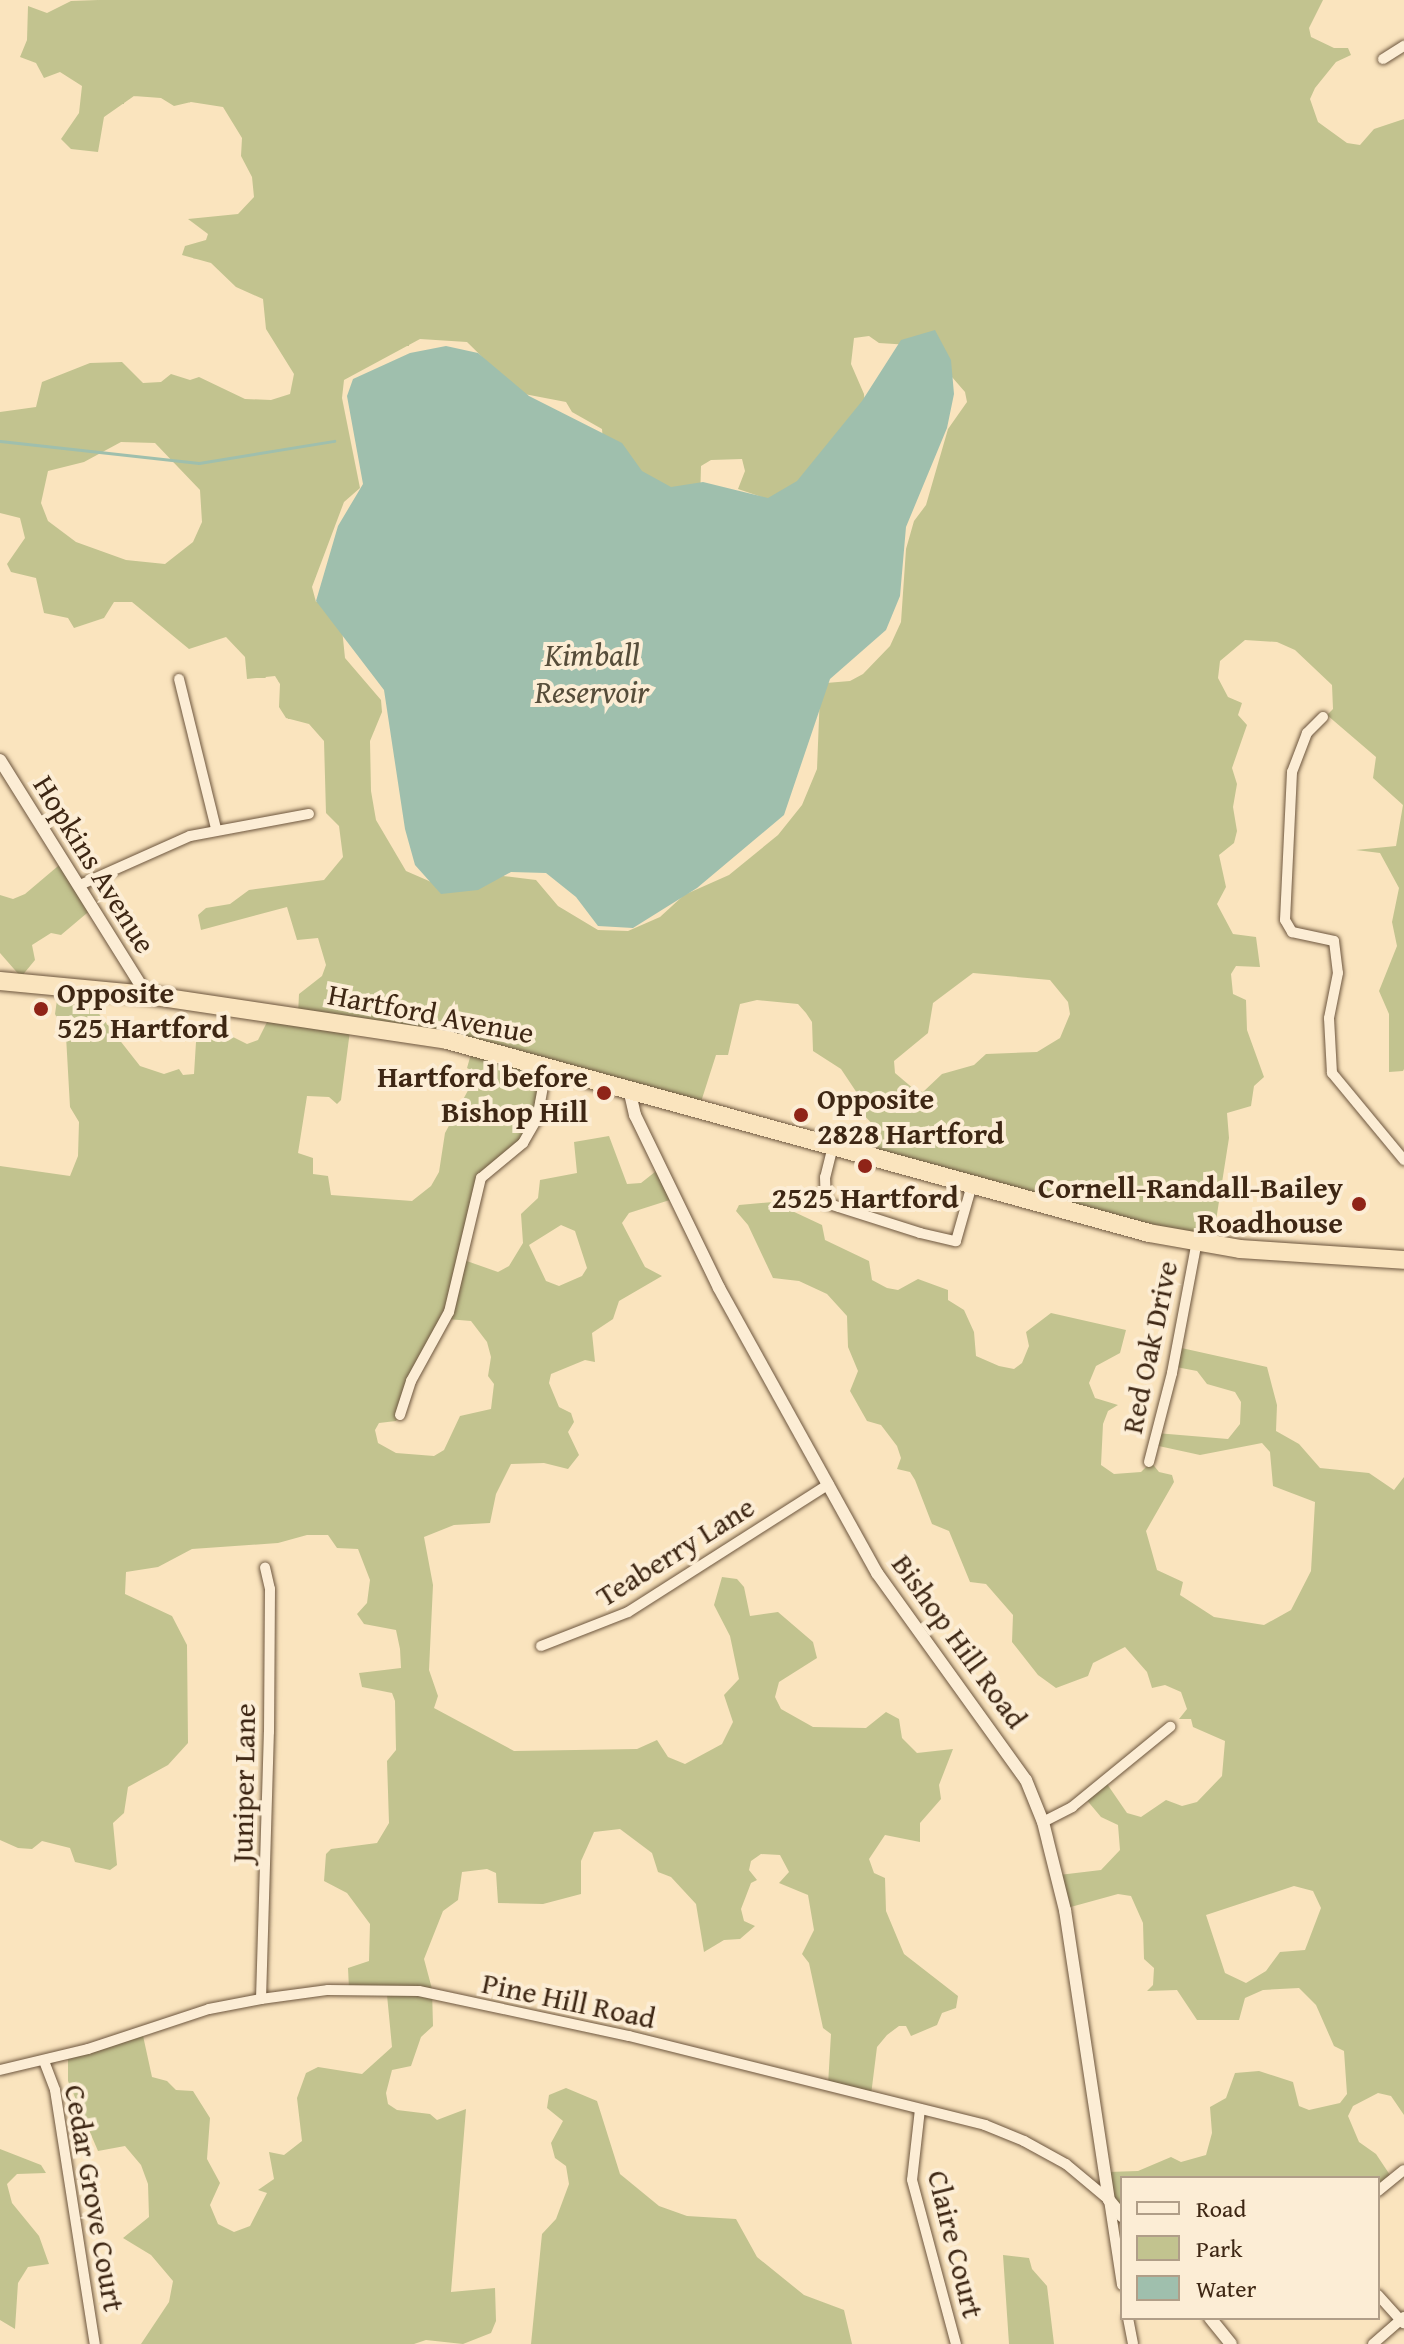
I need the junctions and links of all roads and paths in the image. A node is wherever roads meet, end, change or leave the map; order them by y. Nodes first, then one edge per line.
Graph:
1 (1404, 46) edge
2 (1383, 59) dead end
3 (179, 679) dead end
4 (1323, 717) dead end
5 (0, 760) edge
6 (309, 814) dead end
7 (216, 828) junction
8 (80, 885) junction
9 (0, 981) edge
10 (147, 995) junction
11 (547, 1065) junction
12 (629, 1089) junction
13 (833, 1146) junction
14 (1404, 1160) edge
15 (972, 1185) junction
16 (1197, 1241) junction
17 (1404, 1260) edge
18 (400, 1415) dead end
19 (1149, 1462) dead end
20 (829, 1484) junction
21 (265, 1568) dead end
22 (541, 1646) dead end
23 (1170, 1727) dead end
24 (1043, 1822) junction
25 (261, 1999) junction
26 (44, 2061) junction
27 (0, 2070) edge
28 (920, 2109) junction
29 (1404, 2170) edge
30 (1380, 2189) edge
31 (1109, 2200) junction
32 (1120, 2214) edge
33 (1120, 2272) edge
34 (1380, 2297) edge
35 (1128, 2320) edge
36 (1212, 2320) edge
37 (1403, 2320) edge
38 (95, 2344) edge
39 (956, 2344) edge
40 (1133, 2344) edge
41 (1231, 2344) edge
42 (1373, 2344) edge

1 - 2 street
3 - 7 street
4 - 14 street
5 - 8 street, Hopkins Avenue
6 - 7 street
7 - 8 street
8 - 10 street, Hopkins Avenue
9 - 10 highway, Hartford Avenue
10 - 11 highway, Hartford Avenue
11 - 12 highway, Hartford Avenue
11 - 18 street
12 - 13 highway, Hartford Avenue
12 - 20 street, Bishop Hill Road
13 - 15 highway, Hartford Avenue
13 - 15 street
15 - 16 highway, Hartford Avenue
16 - 17 highway, Hartford Avenue
16 - 19 street, Red Oak Drive
20 - 22 street, Teaberry Lane
20 - 24 street, Bishop Hill Road
21 - 25 street, Juniper Lane
23 - 24 street
24 - 31 street, Bishop Hill Road
25 - 26 street, Pine Hill Road
25 - 28 street, Pine Hill Road
26 - 27 street, Pine Hill Road
26 - 38 street, Cedar Grove Court
28 - 31 street, Pine Hill Road
28 - 39 street, Claire Court
29 - 30 street
31 - 32 street
31 - 33 street
34 - 37 street
35 - 40 street
36 - 41 street
37 - 42 street

